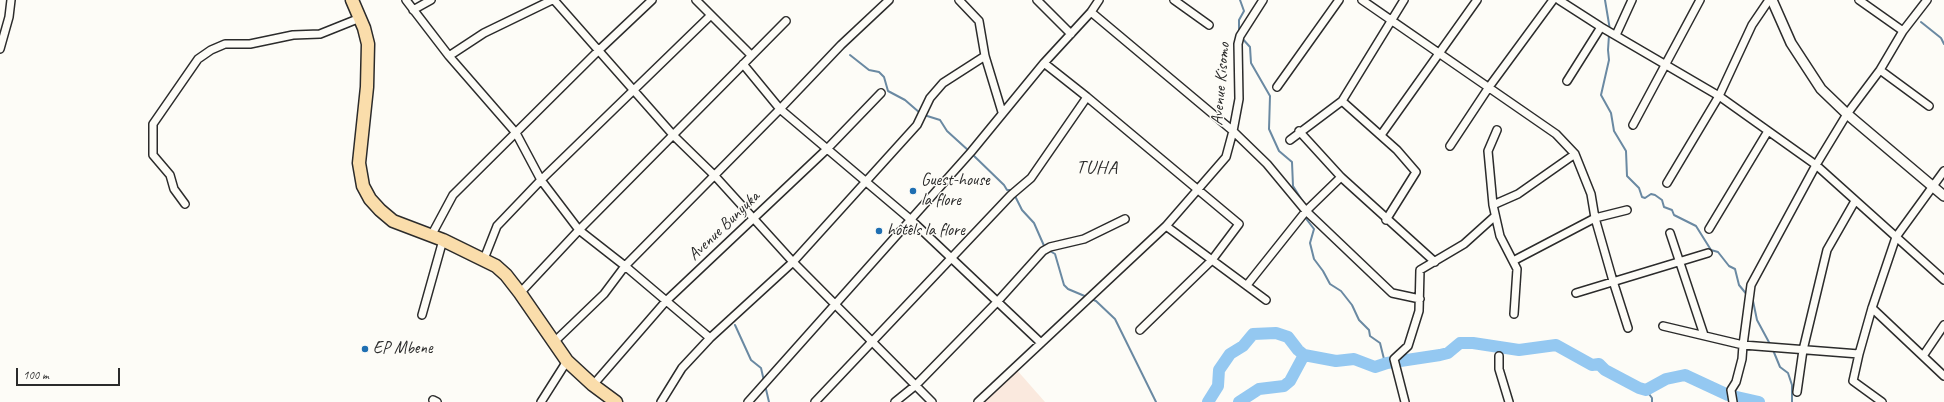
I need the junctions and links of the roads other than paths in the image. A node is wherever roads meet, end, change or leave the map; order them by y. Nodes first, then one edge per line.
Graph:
1 (11, 0) edge
2 (352, 0) edge
3 (406, 0) edge
4 (431, 0) edge
5 (553, 0) edge
6 (652, 0) edge
7 (696, 0) edge
8 (889, 0) edge
9 (959, 0) edge
10 (1037, 0) edge
11 (1099, 0) edge
12 (1174, 0) edge
13 (1263, 0) edge
14 (1339, 0) edge
15 (1362, 0) edge
16 (1404, 0) edge
17 (1477, 0) edge
18 (1553, 0) edge
19 (1559, 0) edge
20 (1632, 0) edge
21 (1700, 0) edge
22 (1770, 0) edge
23 (1859, 0) edge
24 (1928, 0) edge
25 (413, 10) junction
26 (1091, 12) junction
27 (711, 15) junction
28 (360, 18) junction
29 (786, 21) dead end
30 (1390, 21) junction
31 (1209, 25) dead end
32 (1601, 27) junction
33 (1903, 31) junction
34 (1071, 34) junction
35 (1616, 35) junction
36 (0, 49) edge
37 (598, 51) junction
38 (1440, 53) junction
39 (751, 55) junction
40 (449, 56) junction
41 (985, 56) junction
42 (743, 64) junction
43 (1044, 64) junction
44 (1667, 65) junction
45 (1880, 70) junction
46 (1567, 81) dead end
47 (1277, 87) dead end
48 (1489, 87) junction
49 (634, 92) junction
50 (881, 93) dead end
51 (1720, 96) junction
52 (1087, 97) junction
53 (1342, 101) junction
54 (1929, 106) dead end
55 (780, 109) junction
56 (1002, 112) junction
57 (1847, 114) junction
58 (1633, 125) dead end
59 (1497, 130) dead end
60 (1299, 131) junction
61 (1768, 131) junction
62 (1233, 132) junction
63 (516, 133) junction
64 (1381, 135) junction
65 (674, 136) junction
66 (1290, 140) dead end
67 (1450, 146) dead end
68 (827, 149) junction
69 (1575, 154) junction
70 (1816, 165) junction
71 (1944, 171) edge
72 (715, 176) junction
73 (1341, 177) junction
74 (541, 180) junction
75 (866, 182) junction
76 (1667, 183) dead end
77 (1932, 187) junction
78 (1199, 190) junction
79 (1944, 196) edge
80 (1855, 201) junction
81 (185, 204) dead end
82 (1492, 205) junction
83 (1627, 210) dead end
84 (1306, 211) junction
85 (1494, 217) junction
86 (754, 218) junction
87 (1595, 218) junction
88 (910, 219) junction
89 (1125, 219) dead end
90 (1386, 220) junction
91 (1166, 226) junction
92 (1709, 229) dead end
93 (579, 230) junction
94 (1670, 233) dead end
95 (431, 236) junction
96 (1896, 237) junction
97 (444, 240) junction
98 (1708, 253) dead end
99 (951, 257) junction
100 (484, 259) junction
101 (1212, 260) junction
102 (1513, 261) junction
103 (794, 262) junction
104 (1435, 262) junction
105 (1679, 262) junction
106 (625, 266) junction
107 (1944, 280) edge
108 (1612, 282) junction
109 (1247, 285) junction
110 (520, 293) junction
111 (1576, 293) dead end
112 (1420, 299) junction
113 (1266, 300) dead end
114 (666, 301) junction
115 (998, 301) junction
116 (835, 304) junction
117 (1872, 308) junction
118 (1514, 314) dead end
119 (422, 315) dead end
120 (1944, 325) edge
121 (1663, 326) dead end
122 (1628, 328) dead end
123 (1140, 330) dead end
124 (1704, 335) junction
125 (710, 338) junction
126 (553, 343) junction
127 (873, 343) junction
128 (1041, 343) junction
129 (1742, 345) junction
130 (1803, 350) junction
131 (1859, 354) junction
132 (1499, 356) dead end
133 (1923, 356) junction
134 (567, 361) junction
135 (1944, 376) edge
136 (593, 385) junction
137 (916, 385) junction
138 (1797, 392) dead end
139 (542, 402) edge
140 (616, 402) edge
141 (661, 402) edge
142 (748, 402) edge
143 (815, 402) edge
144 (895, 402) edge
145 (932, 402) edge
146 (978, 402) edge
147 (1405, 402) edge
148 (1509, 402) edge
149 (1733, 402) edge
150 (1882, 402) edge

1 - 36 street
2 - 28 highway
3 - 25 street
4 - 25 street
5 - 37 street
5 - 40 street
6 - 37 street
7 - 27 street
8 - 55 street
9 - 41 street
10 - 34 street
11 - 26 street
12 - 31 street
13 - 62 street, Avenue Kisomo
14 - 47 street
15 - 30 street
16 - 30 street
17 - 38 street
18 - 48 street
19 - 32 street
20 - 35 street
21 - 44 street
22 - 51 street
22 - 57 street
23 - 33 street
24 - 33 street
25 - 40 street
26 - 34 street
26 - 62 street
27 - 39 street
27 - 49 street
28 - 81 street
28 - 95 highway
29 - 39 street
30 - 38 street
30 - 53 street
32 - 35 street
32 - 46 street
33 - 45 street
34 - 43 street
35 - 44 street
37 - 49 street
37 - 63 street
38 - 48 street
38 - 64 street
39 - 42 street
40 - 63 street
41 - 56 street
41 - 75 street
42 - 55 street
42 - 65 street
43 - 52 street
43 - 56 street
44 - 51 street
44 - 58 street
45 - 54 street
45 - 57 street
48 - 67 street
48 - 69 street
49 - 65 street
49 - 74 street
50 - 68 street, Avenue Bunyuka
51 - 61 street
51 - 76 street
52 - 78 street
52 - 99 street
53 - 60 street
53 - 64 street
55 - 68 street
55 - 72 street
56 - 88 street
57 - 70 street
57 - 77 street
59 - 82 street
60 - 66 street
60 - 73 street
61 - 70 street
61 - 92 street
62 - 78 street, Avenue Kisomo
62 - 84 street
63 - 74 street
63 - 95 street
64 - 90 street
65 - 72 street
65 - 93 street
68 - 75 street
68 - 86 street, Avenue Bunyuka
69 - 82 street
69 - 87 street
70 - 80 street
70 - 129 street
71 - 77 street
72 - 86 street
72 - 106 street
73 - 84 street
73 - 90 street
74 - 93 street
74 - 100 street
75 - 88 street
75 - 103 street
77 - 79 street
77 - 96 street
78 - 91 street, Avenue Kisomo
78 - 101 street
80 - 96 street
80 - 130 street
82 - 85 street
83 - 87 street
84 - 109 street
84 - 112 street
85 - 102 street
85 - 104 street
86 - 103 street
86 - 114 street, Avenue Bunyuka
87 - 102 street
87 - 108 street
88 - 99 street
88 - 116 street
89 - 115 street
90 - 104 street
91 - 101 street
91 - 128 street, Avenue Kisomo
93 - 106 street
93 - 110 street
94 - 105 street
95 - 97 highway
96 - 107 street
96 - 117 street
97 - 100 highway
97 - 119 street
98 - 105 street
99 - 115 street
99 - 127 street
100 - 110 highway
101 - 109 street
101 - 123 street
102 - 118 street
103 - 116 street
103 - 125 street
104 - 112 street
105 - 108 street
105 - 124 street
106 - 114 street
106 - 126 street
108 - 111 street
108 - 122 street
109 - 113 street
110 - 126 highway
112 - 147 street
114 - 125 street
114 - 136 street, Avenue Bunyuka
115 - 128 street
115 - 137 street
116 - 127 street
116 - 142 street
117 - 131 street
117 - 133 street
120 - 133 street
121 - 124 street
124 - 129 street
125 - 141 street
126 - 134 highway
127 - 137 street
127 - 143 street
128 - 146 street, Avenue Kisomo
129 - 130 street
129 - 149 street
130 - 131 street
130 - 138 street
131 - 150 street
132 - 148 street
133 - 135 street
134 - 136 highway
134 - 139 street
136 - 140 highway
137 - 144 street
137 - 145 street

